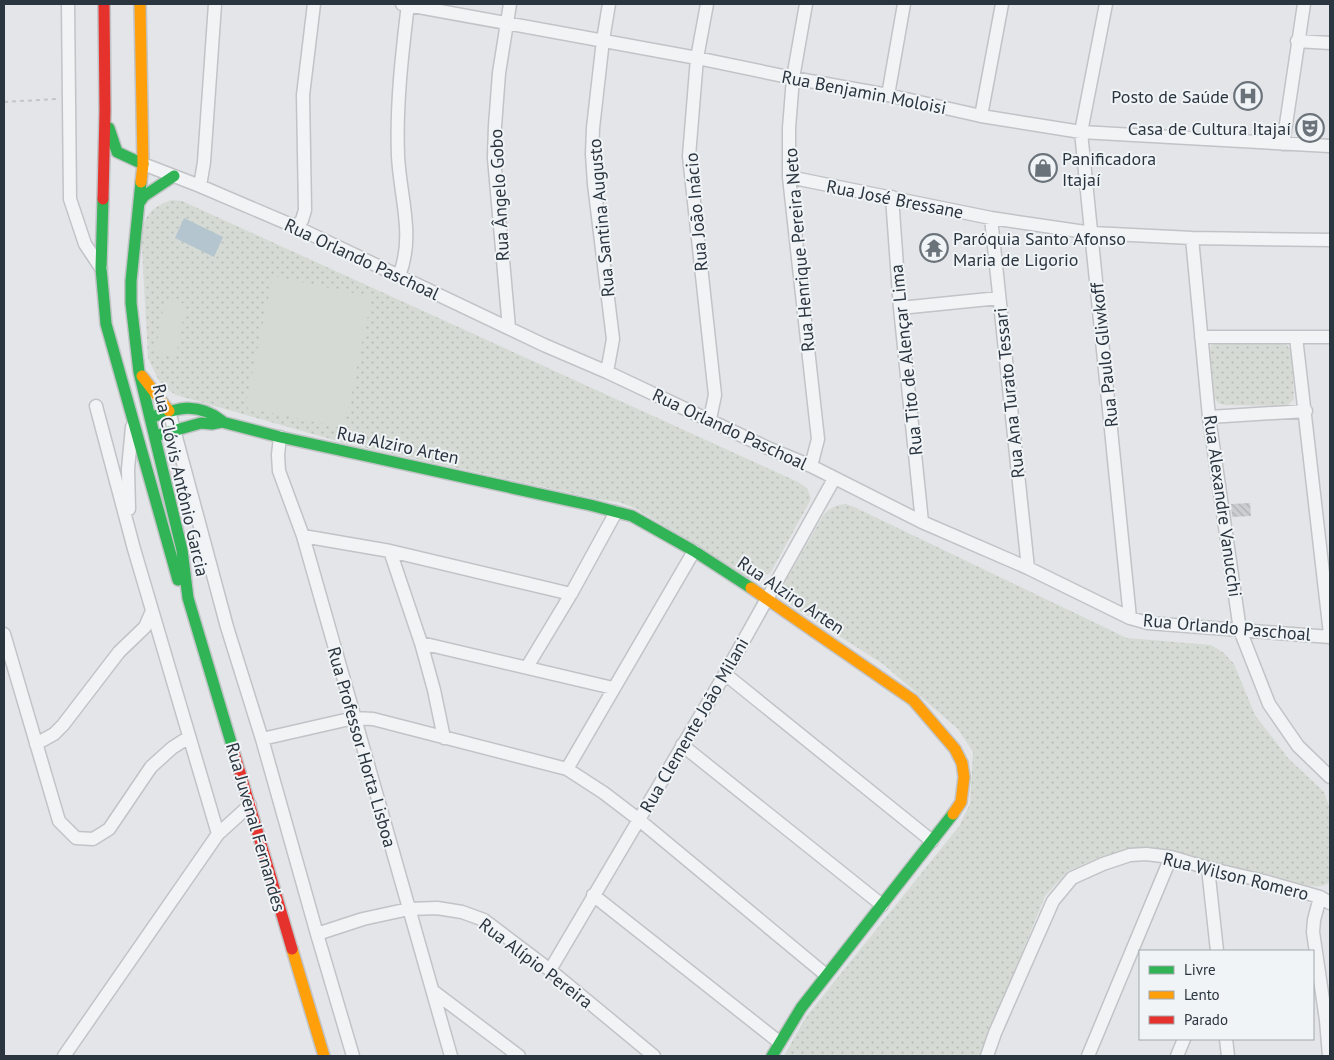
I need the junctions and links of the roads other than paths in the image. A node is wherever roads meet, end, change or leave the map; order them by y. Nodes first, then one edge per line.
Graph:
1 (68, 4) edge
2 (104, 4) edge
3 (140, 4) edge
4 (215, 4) edge
5 (314, 4) edge
6 (406, 4) edge
7 (510, 4) edge
8 (609, 4) edge
9 (707, 4) edge
10 (806, 4) edge
11 (904, 4) edge
12 (1002, 4) edge
13 (1106, 4) edge
14 (1304, 4) edge
15 (507, 23) junction
16 (603, 40) junction
17 (1298, 41) junction
18 (1330, 42) edge
19 (697, 58) junction
20 (793, 78) junction
21 (888, 95) junction
22 (105, 110) junction
23 (980, 116) junction
24 (1081, 132) junction
25 (1282, 144) junction
26 (1330, 146) edge
27 (143, 164) junction
28 (174, 176) junction
29 (789, 178) junction
30 (200, 186) junction
31 (892, 197) junction
32 (139, 203) junction
33 (991, 218) junction
34 (296, 227) junction
35 (1092, 233) junction
36 (1192, 238) junction
37 (1330, 240) edge
38 (101, 268) junction
39 (399, 276) junction
40 (999, 298) junction
41 (900, 308) junction
42 (509, 328) junction
43 (1201, 336) junction
44 (1296, 337) junction
45 (1330, 337) edge
46 (139, 372) junction
47 (607, 372) junction
48 (96, 406) dead end
49 (169, 411) junction
50 (1306, 411) junction
51 (1210, 417) junction
52 (150, 418) junction
53 (710, 419) junction
54 (133, 422) junction
55 (222, 422) junction
56 (174, 430) junction
57 (151, 434) junction
58 (280, 437) junction
59 (141, 452) junction
60 (811, 466) junction
61 (834, 479) junction
62 (616, 512) junction
63 (922, 522) junction
64 (303, 536) junction
65 (134, 548) junction
66 (390, 551) junction
67 (694, 551) junction
68 (1028, 568) junction
69 (571, 594) junction
70 (188, 598) junction
71 (768, 599) junction
72 (152, 611) junction
73 (1130, 618) junction
74 (1240, 630) junction
75 (4, 634) edge
76 (1330, 635) edge
77 (422, 643) junction
78 (527, 667) junction
79 (725, 674) junction
80 (614, 688) junction
81 (354, 718) junction
82 (190, 736) junction
83 (444, 738) junction
84 (262, 740) junction
85 (36, 744) junction
86 (682, 745) junction
87 (567, 769) junction
88 (1330, 777) edge
89 (250, 805) junction
90 (638, 819) junction
91 (218, 834) junction
92 (932, 841) junction
93 (1171, 857) junction
94 (1208, 868) junction
95 (593, 895) junction
96 (1325, 900) edge
97 (882, 904) junction
98 (409, 909) junction
99 (317, 934) junction
100 (1217, 950) edge
101 (550, 970) junction
102 (826, 975) junction
103 (433, 991) junction
104 (1328, 1020) edge
105 (1184, 1040) edge
106 (1226, 1040) edge
107 (779, 1042) junction
108 (64, 1056) edge
109 (324, 1056) edge
110 (353, 1056) edge
111 (452, 1056) edge
112 (519, 1056) edge
113 (654, 1056) edge
114 (772, 1056) edge
115 (987, 1056) edge
116 (1088, 1056) edge
117 (1176, 1056) edge
118 (1228, 1056) edge
119 (1329, 1056) edge

1 - 38 street
2 - 22 main road, Rua Clóvis Antônio Garcia
3 - 27 main road, Rua Clóvis Antônio Garcia
4 - 30 street
5 - 34 street
6 - 15 street, Rua Benjamin Moloisi
6 - 39 street
7 - 15 street, Rua Ângelo Gobo
8 - 16 street, Rua Santina Augusto
9 - 19 street, Rua João Inácio
10 - 20 street, Rua Henrique Pereira Neto
11 - 21 street
12 - 23 street
13 - 24 street, Rua Paulo Gliwkoff
14 - 17 street
15 - 16 street, Rua Benjamin Moloisi
15 - 42 street, Rua Ângelo Gobo
16 - 19 street, Rua Benjamin Moloisi
16 - 47 street, Rua Santina Augusto
17 - 18 street
17 - 25 street
19 - 20 street, Rua Benjamin Moloisi
19 - 53 street, Rua João Inácio
20 - 21 street, Rua Benjamin Moloisi
20 - 29 street, Rua Henrique Pereira Neto
21 - 23 street, Rua Benjamin Moloisi
22 - 27 main road
22 - 38 main road, Rua Clóvis Antônio Garcia
23 - 24 street, Rua Benjamin Moloisi
24 - 25 street, Rua Benjamin Moloisi
24 - 35 street, Rua Paulo Gliwkoff
25 - 26 street, Rua Benjamin Moloisi
27 - 28 street, Rua Orlando Paschoal
27 - 32 main road, Rua Clóvis Antônio Garcia
28 - 30 street, Rua Orlando Paschoal
28 - 32 main road
29 - 31 street, Rua José Bressane
29 - 60 street, Rua Henrique Pereira Neto
30 - 34 street, Rua Orlando Paschoal
31 - 33 street, Rua José Bressane
31 - 41 street, Rua Tito de Alençar Lima
32 - 46 main road, Rua Clóvis Antônio Garcia
33 - 35 street, Rua José Bressane
33 - 40 street, Rua Ana Turato Tessari
34 - 39 street, Rua Orlando Paschoal
35 - 36 street, Rua José Bressane
35 - 73 street, Rua Paulo Gliwkoff
36 - 37 street, Rua José Bressane
36 - 43 street, Rua Alexandre Vanucchi
38 - 54 main road, Rua Clóvis Antônio Garcia
39 - 42 street, Rua Orlando Paschoal
40 - 41 street
40 - 68 street, Rua Ana Turato Tessari
41 - 63 street, Rua Tito de Alençar Lima
42 - 47 street, Rua Orlando Paschoal
43 - 44 street
43 - 51 street, Rua Alexandre Vanucchi
44 - 45 street
44 - 50 street
46 - 49 main road
46 - 52 main road, Rua Clóvis Antônio Garcia
47 - 53 street, Rua Orlando Paschoal
48 - 65 street
49 - 52 main road, Rua Alziro Arten
49 - 55 main road, Rua Alziro Arten
49 - 56 street, Rua Juvenal Fernandes
50 - 51 street
50 - 76 street
51 - 74 street, Rua Alexandre Vanucchi
52 - 57 main road, Rua Clóvis Antônio Garcia
53 - 60 street, Rua Orlando Paschoal
54 - 57 main road
54 - 59 main road, Rua Clóvis Antônio Garcia
54 - 65 street
55 - 56 main road, Rua Alziro Arten
55 - 58 main road, Rua Alziro Arten
56 - 57 main road, Rua Alziro Arten
56 - 84 street, Rua Juvenal Fernandes
57 - 59 main road
57 - 70 main road, Rua Clóvis Antônio Garcia
58 - 62 main road, Rua Alziro Arten
58 - 64 street, Rua Professor Horta Lisboa
59 - 70 main road, Rua Clóvis Antônio Garcia
60 - 61 street, Rua Orlando Paschoal
61 - 63 street, Rua Orlando Paschoal
61 - 71 street, Rua Clemente João Milani
62 - 67 main road, Rua Alziro Arten
62 - 69 street
63 - 68 street, Rua Orlando Paschoal
64 - 66 street
64 - 81 street, Rua Professor Horta Lisboa
65 - 72 street
66 - 69 street
66 - 77 street
67 - 71 main road, Rua Alziro Arten
67 - 80 street
68 - 73 street, Rua Orlando Paschoal
69 - 78 street
70 - 89 main road, Rua Juvenal Fernandes
71 - 79 street, Rua Clemente João Milani
71 - 92 main road, Rua Alziro Arten
72 - 82 street
72 - 85 street
73 - 74 street, Rua Orlando Paschoal
74 - 76 street, Rua Orlando Paschoal
74 - 88 street, Rua Alexandre Vanucchi
75 - 85 street
77 - 78 street
77 - 83 street
78 - 80 street
79 - 86 street, Rua Clemente João Milani
79 - 92 street
80 - 87 street
81 - 83 street
81 - 84 street
81 - 98 street, Rua Professor Horta Lisboa
82 - 85 street
82 - 91 street
83 - 87 street
84 - 99 street, Rua Juvenal Fernandes
86 - 90 street, Rua Clemente João Milani
86 - 97 street
87 - 90 street
89 - 91 street
89 - 109 main road, Rua Juvenal Fernandes
90 - 95 street, Rua Clemente João Milani
90 - 102 street
91 - 108 street
92 - 97 main road, Rua Alziro Arten
93 - 94 street, Rua Wilson Romero
93 - 115 street, Rua Wilson Romero
93 - 116 street
94 - 96 street, Rua Wilson Romero
94 - 100 street
95 - 101 street, Rua Clemente João Milani
95 - 107 street
96 - 104 street
97 - 102 main road, Rua Alziro Arten
98 - 99 street, Rua Alípio Pereira
98 - 101 street, Rua Alípio Pereira
98 - 103 street, Rua Professor Horta Lisboa
99 - 110 street, Rua Juvenal Fernandes
101 - 113 street, Rua Alípio Pereira
102 - 107 main road, Rua Alziro Arten
103 - 111 street, Rua Professor Horta Lisboa
103 - 112 street
104 - 119 street
105 - 117 street
106 - 118 street
107 - 114 main road, Rua Alziro Arten

